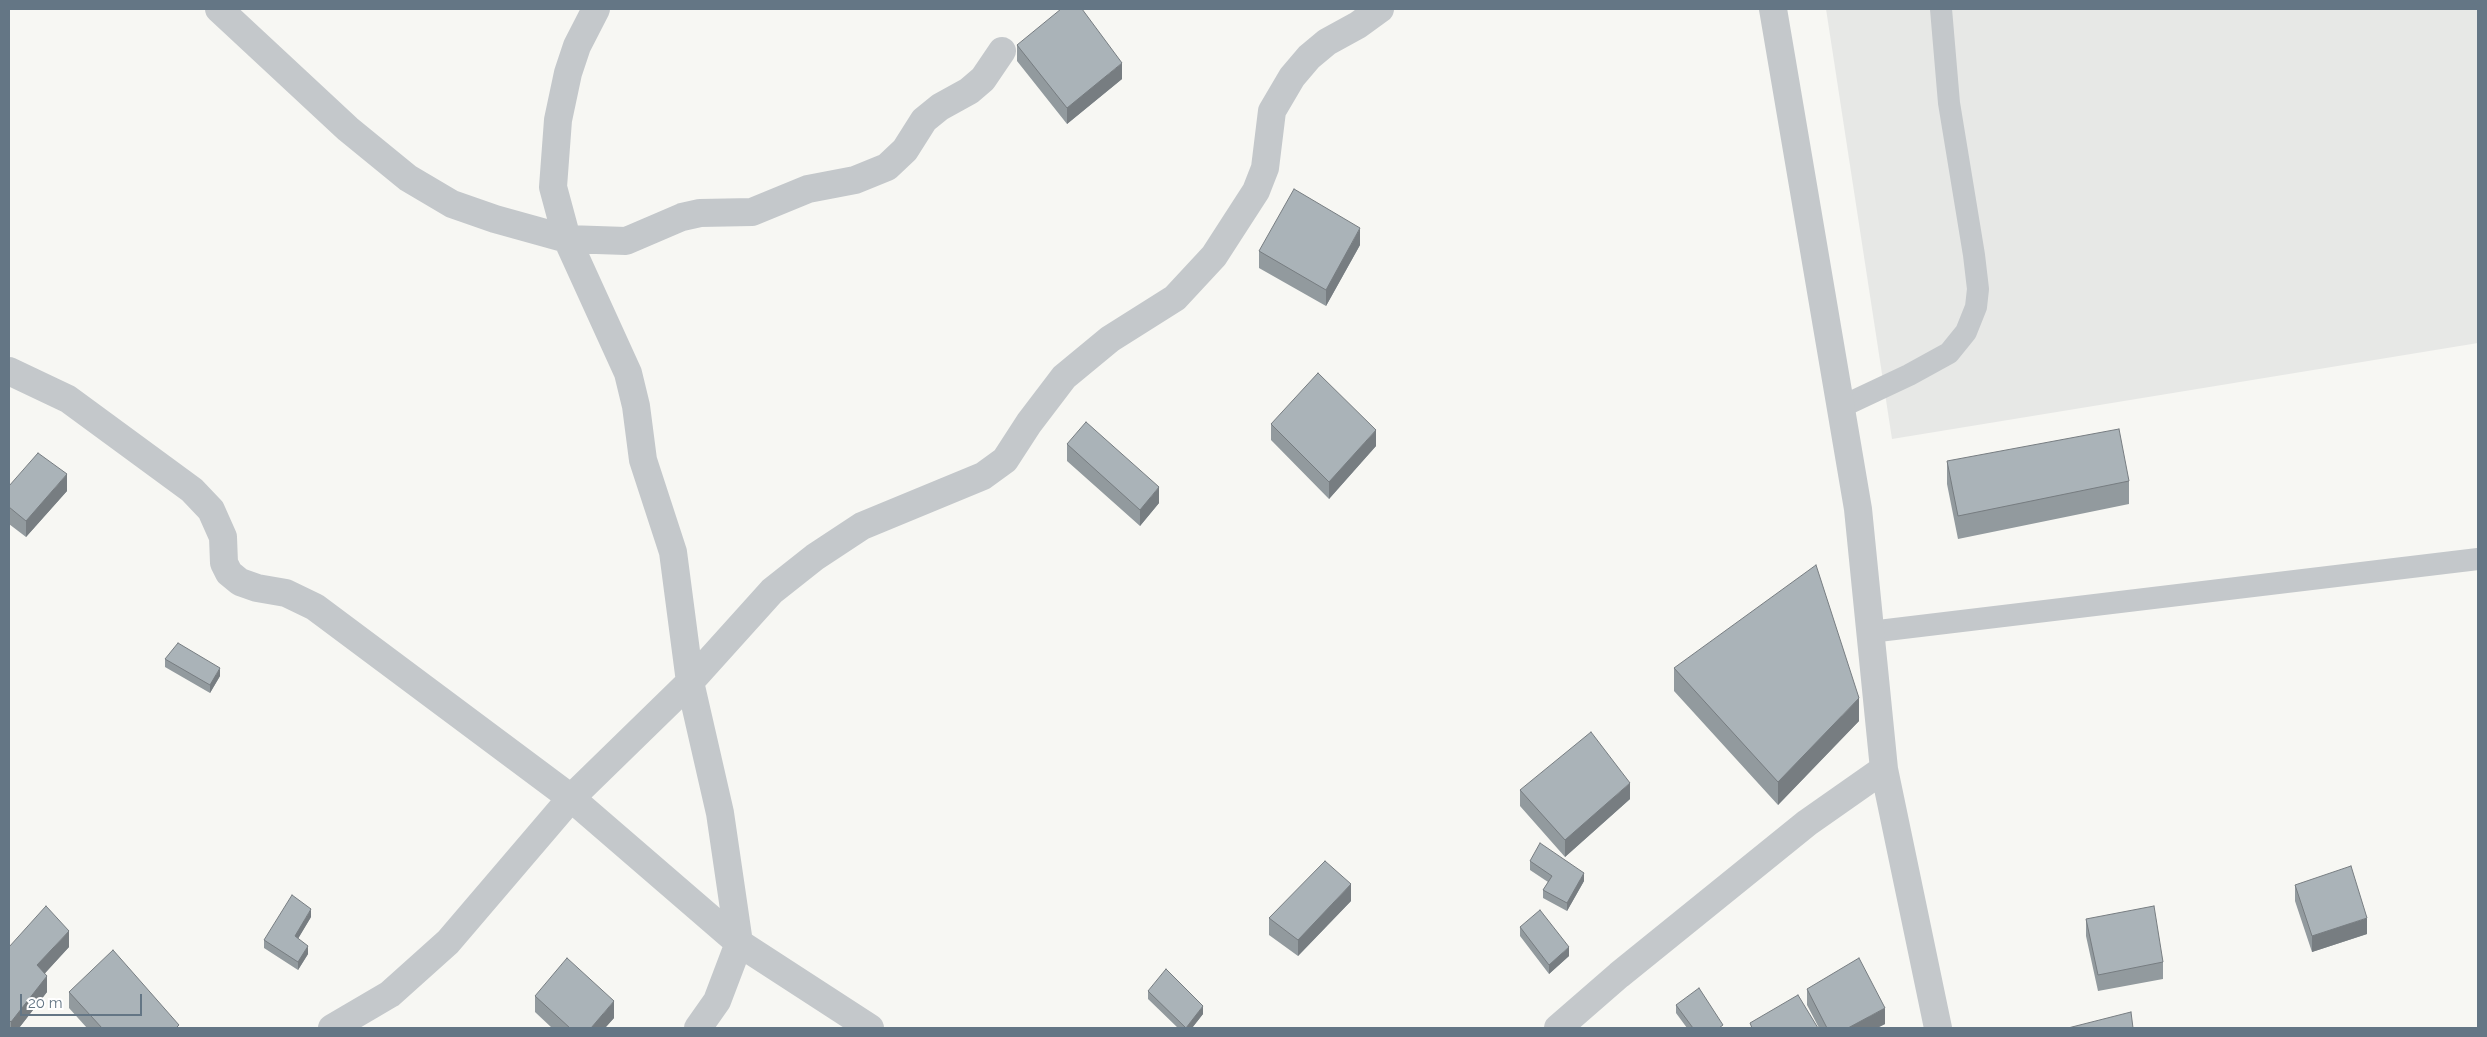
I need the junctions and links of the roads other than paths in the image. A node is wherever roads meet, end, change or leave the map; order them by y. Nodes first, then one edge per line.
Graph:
1 (219, 9) edge
2 (596, 9) edge
3 (1380, 9) edge
4 (1773, 9) edge
5 (1941, 9) edge
6 (1002, 51) dead end
7 (567, 239) junction
8 (9, 371) edge
9 (1841, 407) junction
10 (2478, 559) edge
11 (1870, 632) junction
12 (690, 682) junction
13 (1884, 768) junction
14 (571, 798) junction
15 (739, 943) junction
16 (332, 1028) edge
17 (698, 1028) edge
18 (870, 1028) edge
19 (1558, 1028) edge
20 (1938, 1028) edge

1 - 7 street
2 - 7 street
3 - 12 street
4 - 9 street
5 - 9 lane
6 - 7 street
7 - 12 street
8 - 14 street
9 - 11 street
10 - 11 lane
11 - 13 street
12 - 14 street
12 - 15 street
13 - 19 street
13 - 20 street
14 - 15 street
14 - 16 street
15 - 17 street
15 - 18 street

